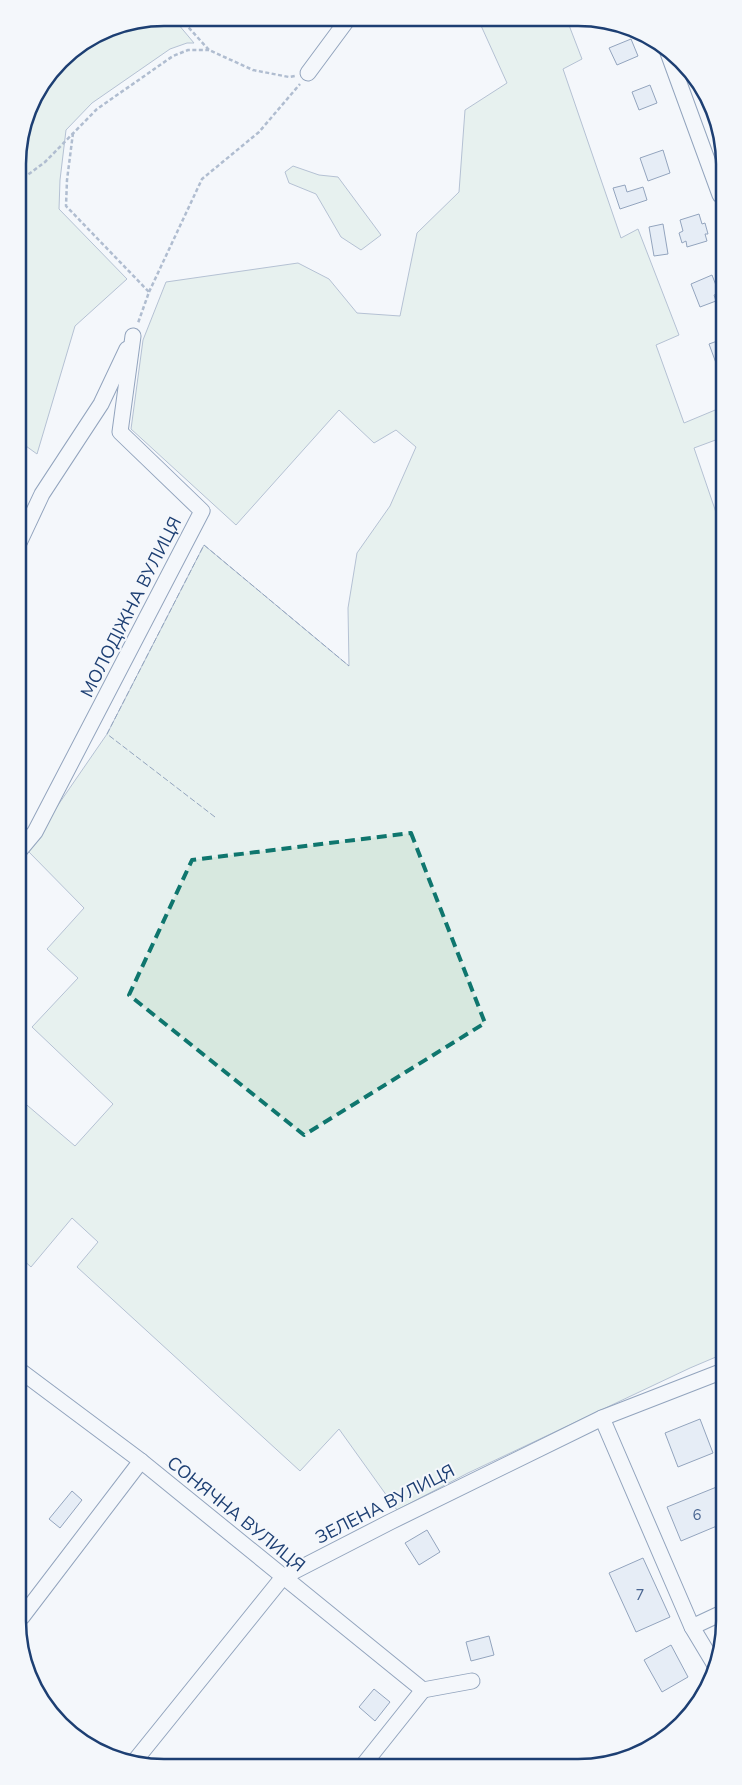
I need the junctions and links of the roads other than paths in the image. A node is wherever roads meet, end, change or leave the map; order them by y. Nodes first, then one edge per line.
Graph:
1 (342, 27) edge
2 (672, 63) edge
3 (308, 73) road end
4 (716, 184) edge
5 (27, 526) edge
6 (27, 842) edge
7 (715, 1374) edge
8 (26, 1375) edge
9 (602, 1418) junction
10 (141, 1461) junction
11 (283, 1577) junction
12 (26, 1612) edge
13 (715, 1616) edge
14 (692, 1627) junction
15 (711, 1658) edge
16 (472, 1681) dead end
17 (423, 1690) junction
18 (138, 1756) edge
19 (368, 1759) edge

1 - 3 street
2 - 4 street
5 - 6 street, МОЛОДІЖНА ВУЛИЦЯ
7 - 9 street, ЗЕЛЕНА ВУЛИЦЯ
8 - 10 street, СОНЯЧНА ВУЛИЦЯ
9 - 11 street, ЗЕЛЕНА ВУЛИЦЯ
9 - 14 street
10 - 11 street, СОНЯЧНА ВУЛИЦЯ
10 - 12 street
11 - 17 street, СОНЯЧНА ВУЛИЦЯ
11 - 18 street, ЗЕЛЕНА ВУЛИЦЯ
13 - 14 street
14 - 15 street
16 - 17 street
17 - 19 street

